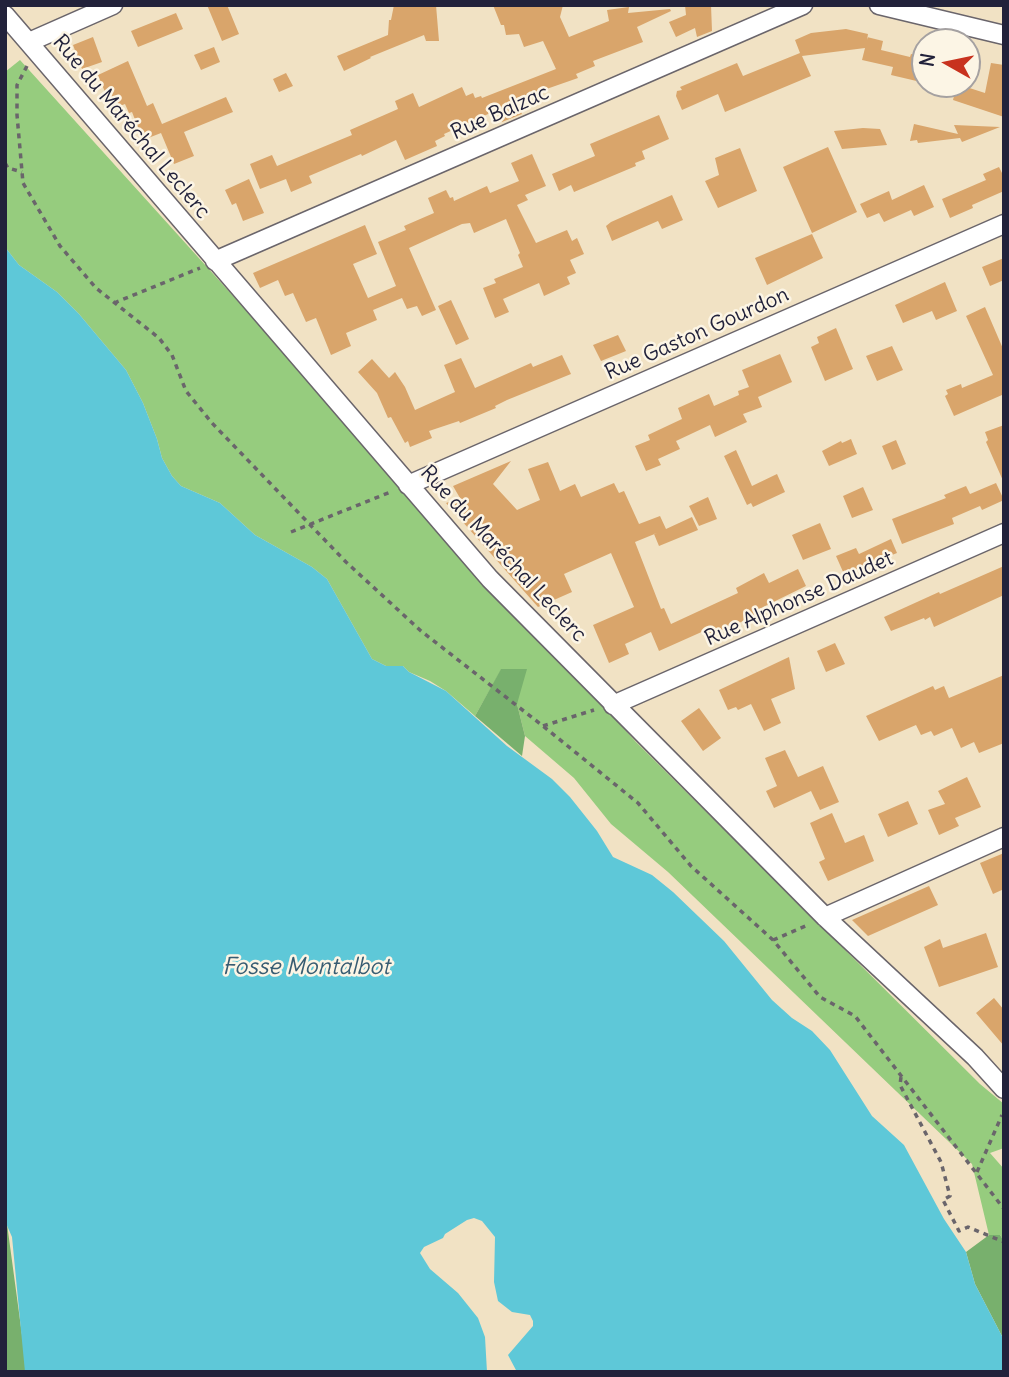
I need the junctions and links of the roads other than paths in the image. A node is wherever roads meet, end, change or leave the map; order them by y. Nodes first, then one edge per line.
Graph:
1 (113, 5) edge
2 (803, 5) edge
3 (878, 5) edge
4 (5, 15) edge
5 (1004, 35) edge
6 (29, 42) junction
7 (1004, 224) edge
8 (215, 261) junction
9 (408, 485) junction
10 (1004, 533) edge
11 (613, 705) junction
12 (1004, 837) edge
13 (825, 917) junction
14 (1004, 1089) edge

1 - 6 street
2 - 8 street, Rue Balzac
3 - 5 street
4 - 6 street, Rue du Maréchal Leclerc
6 - 8 street, Rue du Maréchal Leclerc
7 - 9 street, Rue Gaston Gourdon
8 - 9 street, Rue du Maréchal Leclerc
9 - 11 street, Rue du Maréchal Leclerc
10 - 11 street, Rue Alphonse Daudet
11 - 13 street, Rue du Maréchal Leclerc
12 - 13 street
13 - 14 street, Rue du Maréchal Leclerc

